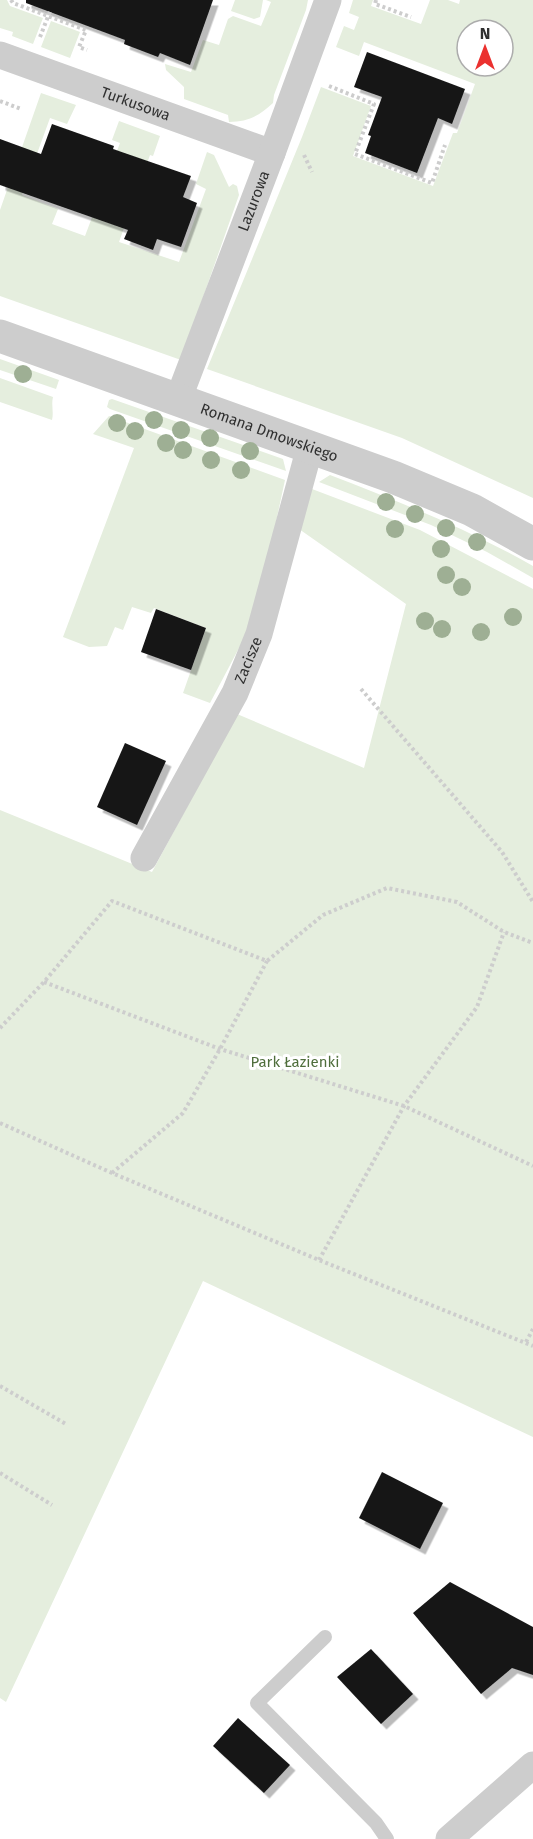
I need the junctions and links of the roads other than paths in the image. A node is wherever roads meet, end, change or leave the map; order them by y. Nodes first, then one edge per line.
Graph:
1 (328, 0) edge
2 (0, 55) edge
3 (272, 153) junction
4 (0, 336) edge
5 (178, 400) junction
6 (310, 447) junction
7 (533, 544) edge
8 (144, 858) dead end
9 (325, 1637) dead end
10 (533, 1765) edge
11 (387, 1839) edge
12 (449, 1839) edge

1 - 3 street, Lazurowa
2 - 3 street, Turkusowa
3 - 5 street, Lazurowa
4 - 5 street, Romana Dmowskiego
5 - 6 street, Romana Dmowskiego
6 - 7 street, Romana Dmowskiego
6 - 8 street, Zacisze
9 - 11 lane
10 - 12 street

